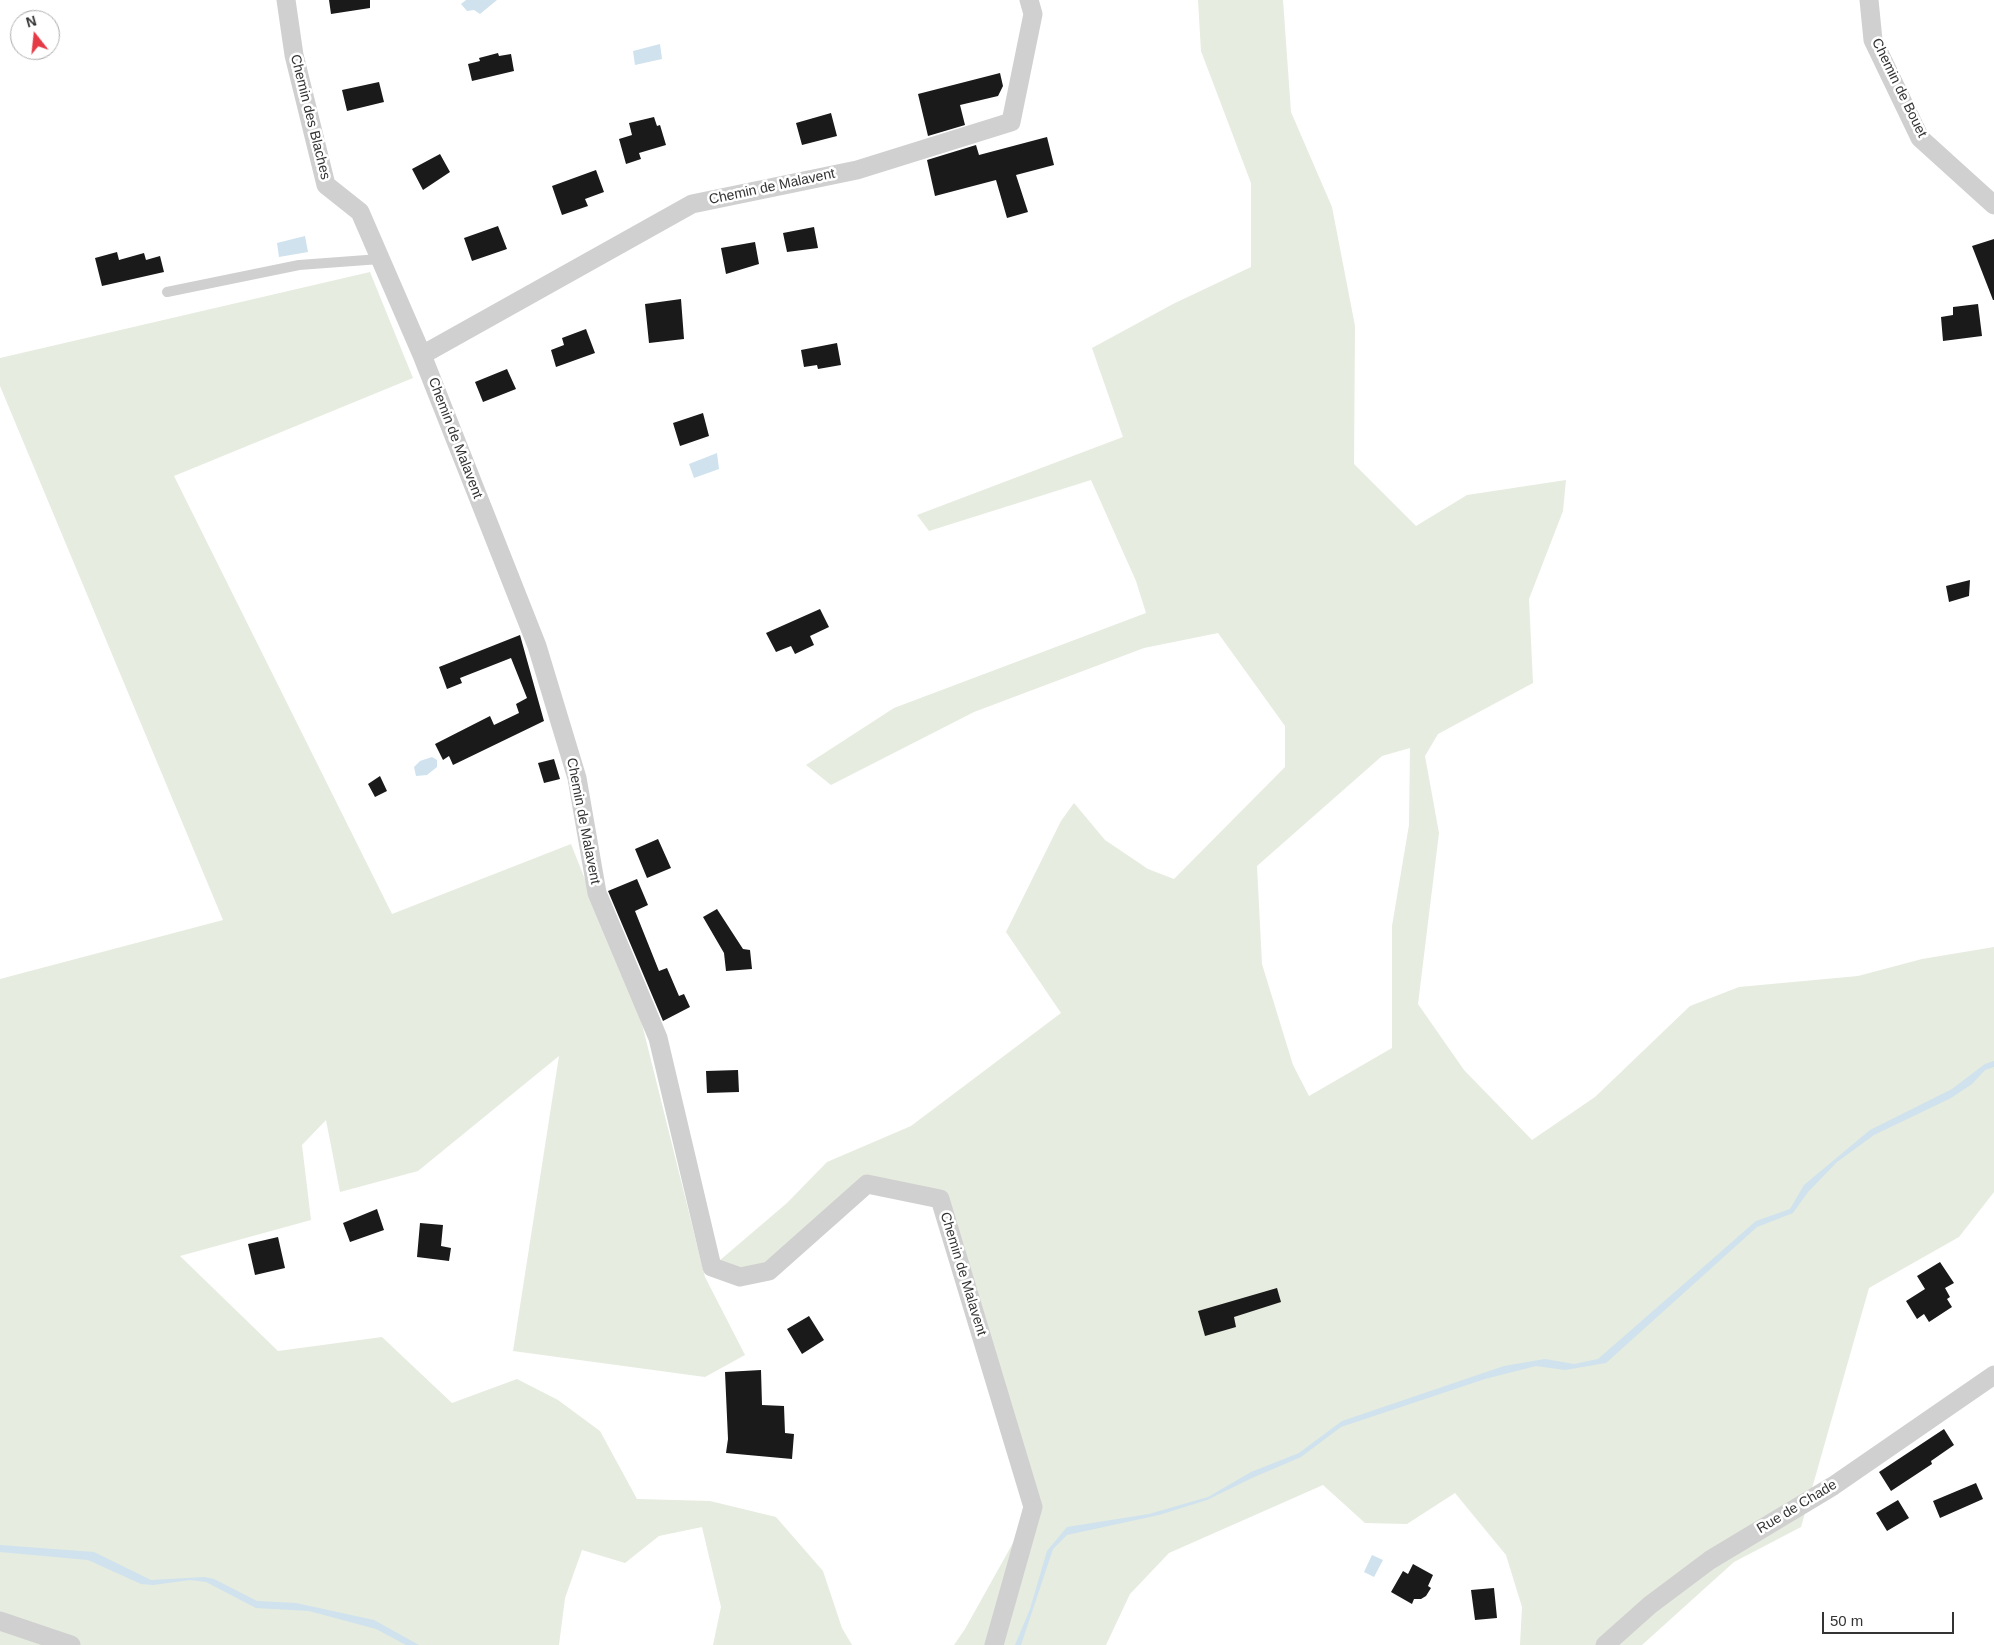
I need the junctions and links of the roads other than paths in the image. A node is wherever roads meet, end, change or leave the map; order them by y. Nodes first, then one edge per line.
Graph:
1 (286, 0) edge
2 (1029, 0) edge
3 (1869, 0) edge
4 (1994, 205) edge
5 (380, 259) junction
6 (168, 292) dead end
7 (422, 355) junction
8 (1994, 1374) edge
9 (0, 1621) edge
10 (71, 1645) edge
11 (994, 1645) edge
12 (1605, 1645) edge

1 - 5 street, Chemin des Blaches
2 - 7 street, Chemin de Malavent
3 - 4 street, Chemin de Bouet
5 - 6 lane
5 - 7 street, Chemin des Blaches
7 - 11 street, Chemin de Malavent
8 - 12 street, Rue de Chade
9 - 10 street

